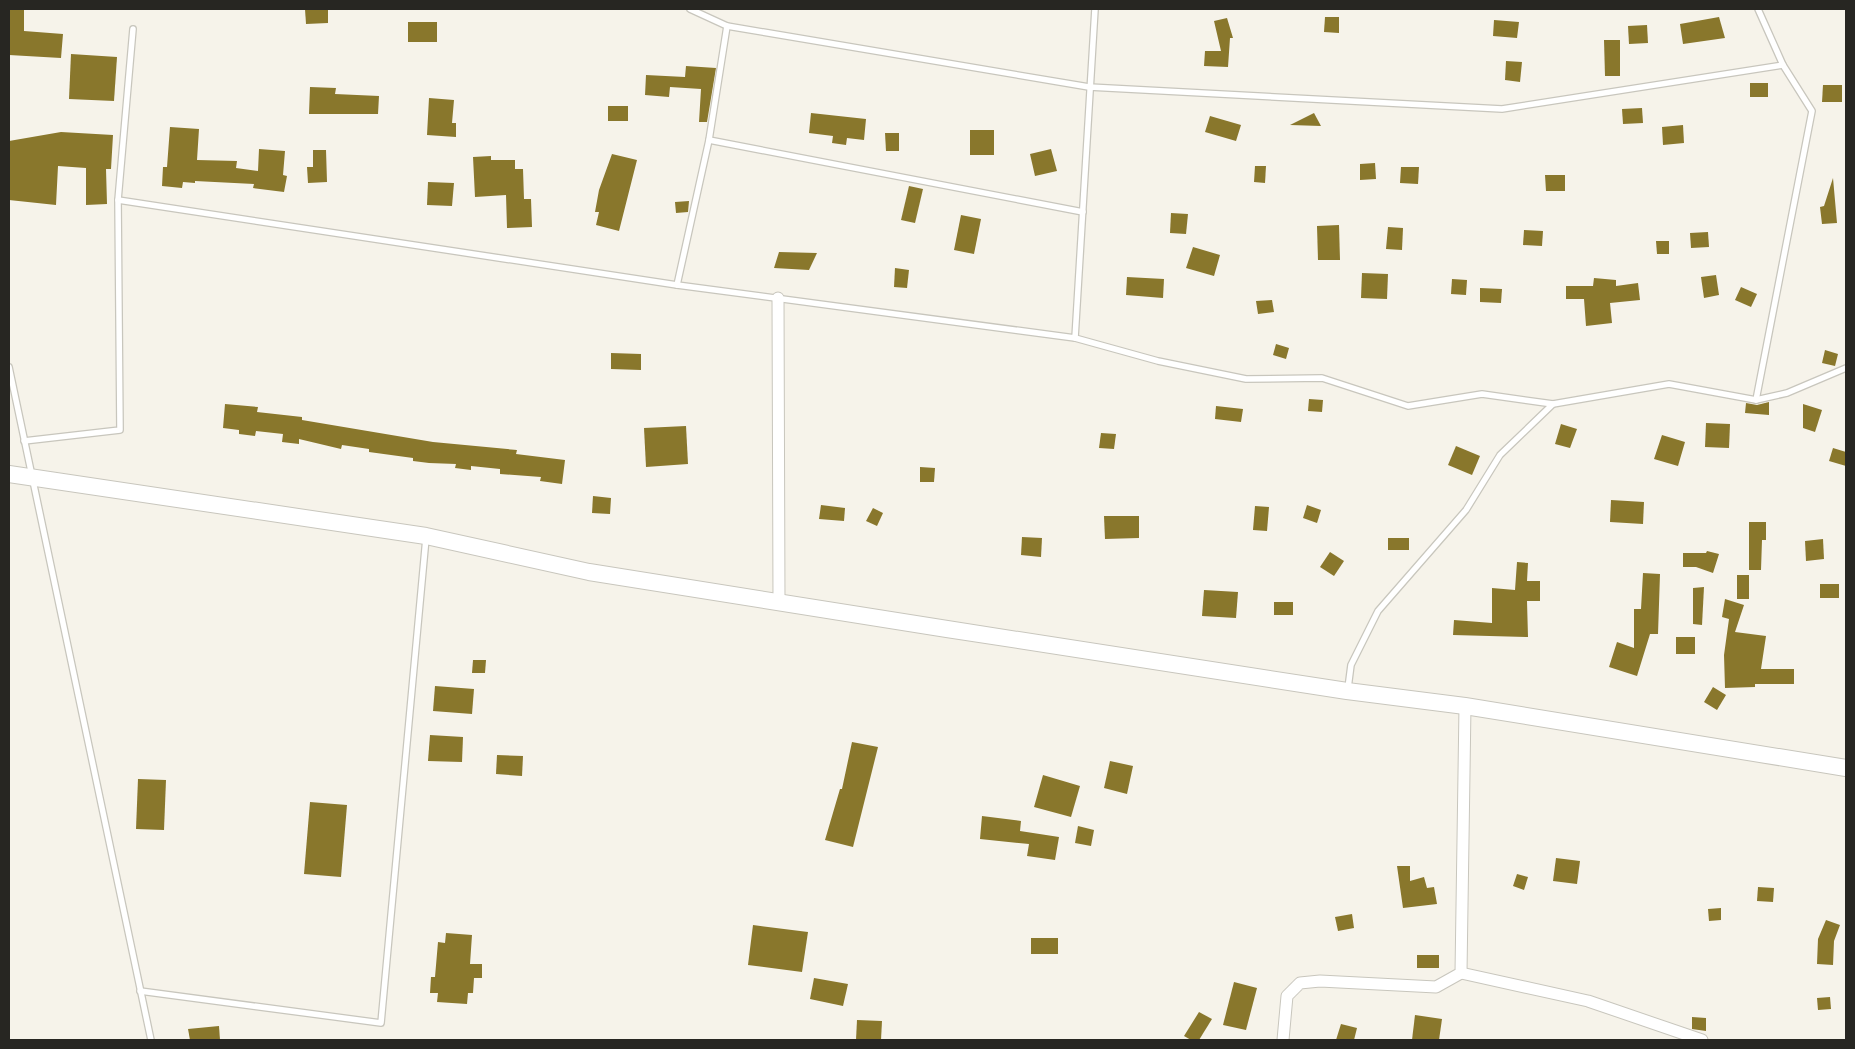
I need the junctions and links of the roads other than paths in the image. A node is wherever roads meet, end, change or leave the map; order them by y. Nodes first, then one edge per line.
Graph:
1 (690, 9) edge
2 (1095, 9) edge
3 (1758, 9) edge
4 (727, 26) junction
5 (133, 29) dead end
6 (1783, 65) junction
7 (1089, 87) junction
8 (709, 140) junction
9 (118, 200) junction
10 (1083, 212) junction
11 (677, 285) junction
12 (778, 298) junction
13 (1075, 338) junction
14 (9, 367) edge
15 (1846, 368) edge
16 (1756, 400) junction
17 (1553, 404) junction
18 (24, 441) junction
19 (9, 474) edge
20 (32, 477) junction
21 (426, 536) junction
22 (779, 602) junction
23 (1347, 690) junction
24 (1466, 706) junction
25 (1846, 768) edge
26 (1460, 972) junction
27 (140, 991) junction
28 (151, 1040) edge
29 (1282, 1040) edge
30 (1702, 1040) edge

1 - 4 lane
2 - 7 lane
3 - 6 lane
4 - 7 lane
4 - 8 lane
5 - 9 lane
6 - 7 lane
6 - 16 lane
7 - 10 lane
8 - 10 lane
8 - 11 lane
9 - 11 lane
9 - 18 lane
10 - 13 lane
11 - 12 lane
12 - 13 lane
12 - 22 street
13 - 17 lane
14 - 18 lane
15 - 16 lane
16 - 17 lane
17 - 23 lane
18 - 20 lane
19 - 20 main road
20 - 21 main road
20 - 27 lane
21 - 22 main road
21 - 27 lane
22 - 23 main road
23 - 24 main road
24 - 25 main road
24 - 26 street
26 - 29 street
26 - 30 street
27 - 28 lane

